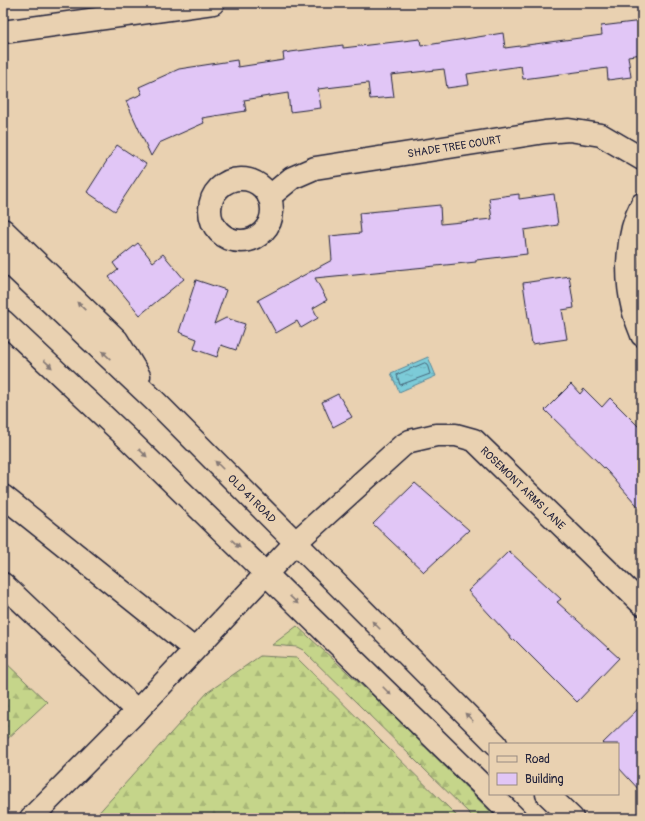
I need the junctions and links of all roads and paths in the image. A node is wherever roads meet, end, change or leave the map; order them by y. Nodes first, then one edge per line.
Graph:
1 (213, 3) edge
2 (6, 33) edge
3 (642, 159) edge
4 (268, 196) dead end
5 (642, 204) edge
6 (3, 230) edge
7 (3, 258) edge
8 (3, 321) edge
9 (642, 335) edge
10 (156, 402) junction
11 (3, 496) edge
12 (296, 542) junction
13 (266, 573) junction
14 (3, 584) edge
15 (642, 604) edge
16 (194, 649) junction
17 (137, 711) junction
18 (495, 743) edge
19 (489, 791) edge
20 (493, 795) edge
21 (548, 795) edge
22 (31, 818) edge
23 (516, 818) edge
24 (572, 818) edge

1 - 2 street
3 - 4 street, SHADE TREE COURT
5 - 9 street
10 -> 6 street
10 -> 7 street, OLD 41 ROAD
8 -> 13 street
12 -> 10 street, OLD 41 ROAD
11 - 16 street
12 - 13 street, ROSEMONT ARMS LANE
12 - 15 street, ROSEMONT ARMS LANE
18 -> 12 street, OLD 41 ROAD
13 - 16 street, ROSEMONT ARMS LANE
13 -> 19 street
14 - 17 street
16 - 17 street, ROSEMONT ARMS LANE
17 - 22 street, ROSEMONT ARMS LANE
20 - 23 street
21 - 24 street

